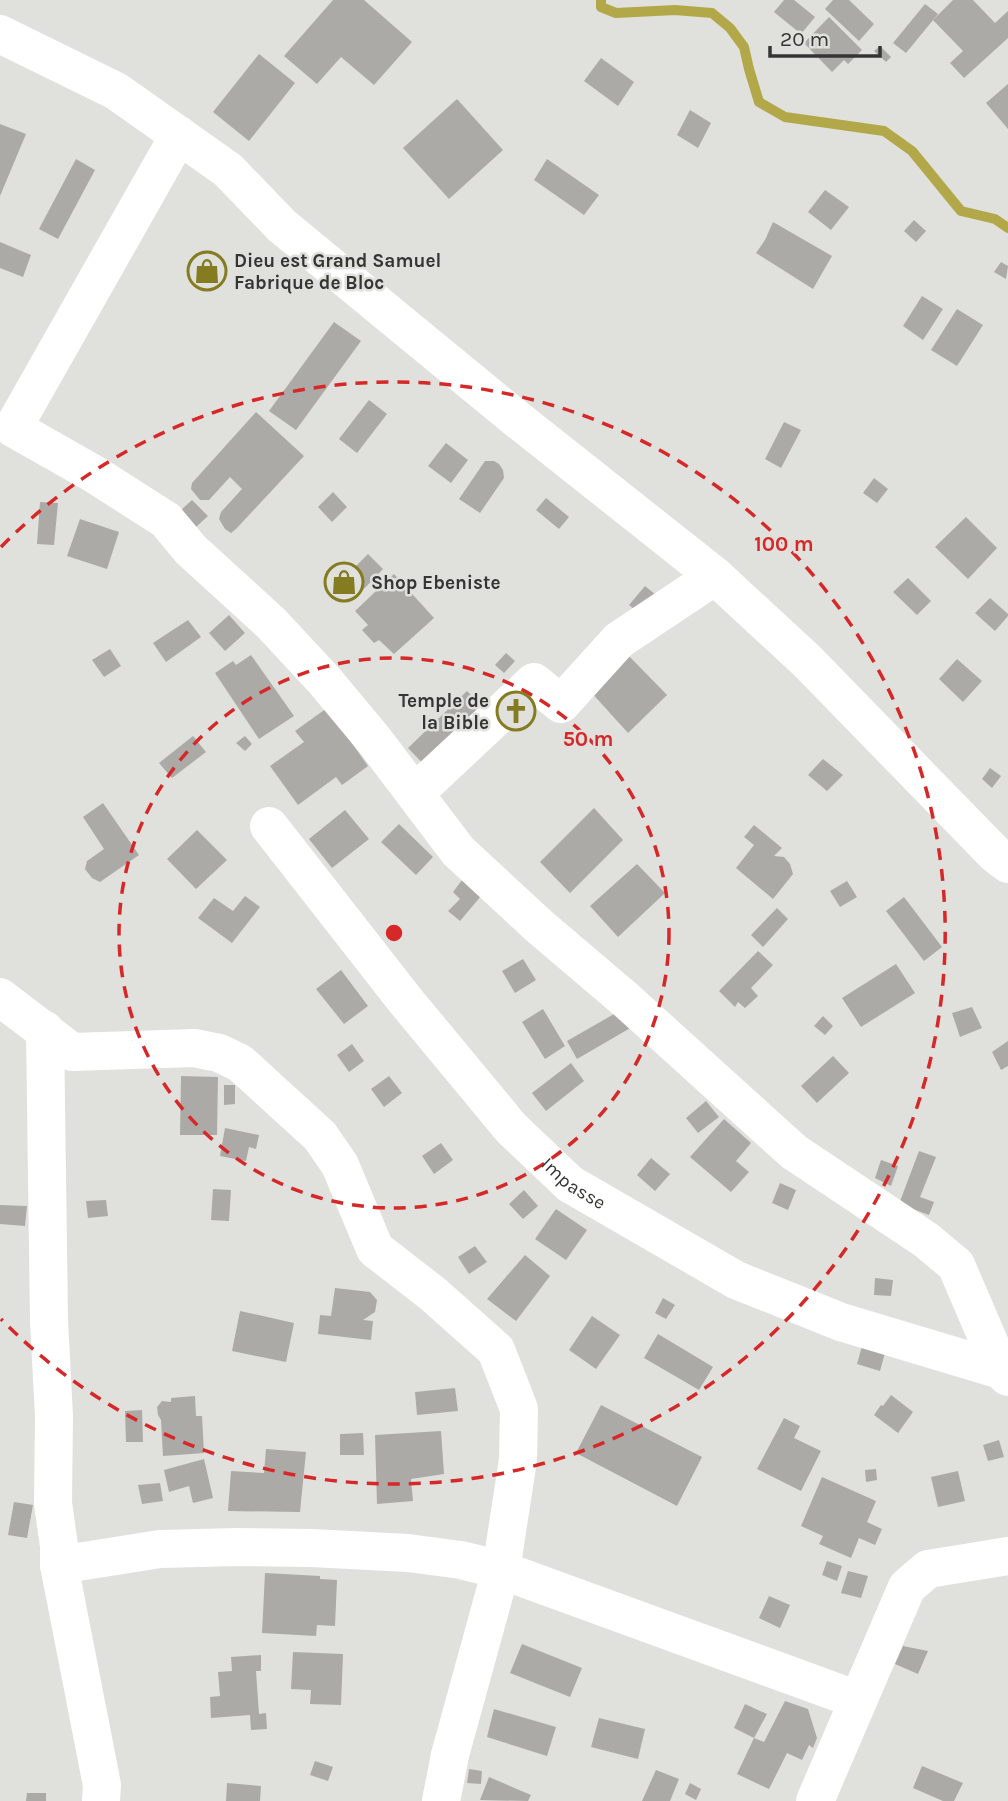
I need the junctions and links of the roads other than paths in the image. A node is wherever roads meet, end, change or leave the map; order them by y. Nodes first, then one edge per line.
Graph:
1 (0, 34) edge
2 (179, 135) junction
3 (715, 576) junction
4 (415, 793) junction
5 (269, 826) dead end
6 (1008, 864) edge
7 (0, 998) edge
8 (44, 1030) junction
9 (1004, 1373) edge
10 (1008, 1556) edge
11 (59, 1565) junction
12 (500, 1570) junction
13 (858, 1700) junction
14 (101, 1801) edge
15 (441, 1801) edge
16 (815, 1801) edge

1 - 2 street
2 - 3 street
2 - 4 street
3 - 4 street
3 - 6 street
4 - 9 street
5 - 9 street, Impasse
7 - 8 street
8 - 11 street
8 - 12 street
10 - 13 street
11 - 12 street
11 - 14 street
12 - 13 street
12 - 15 street
13 - 16 street

